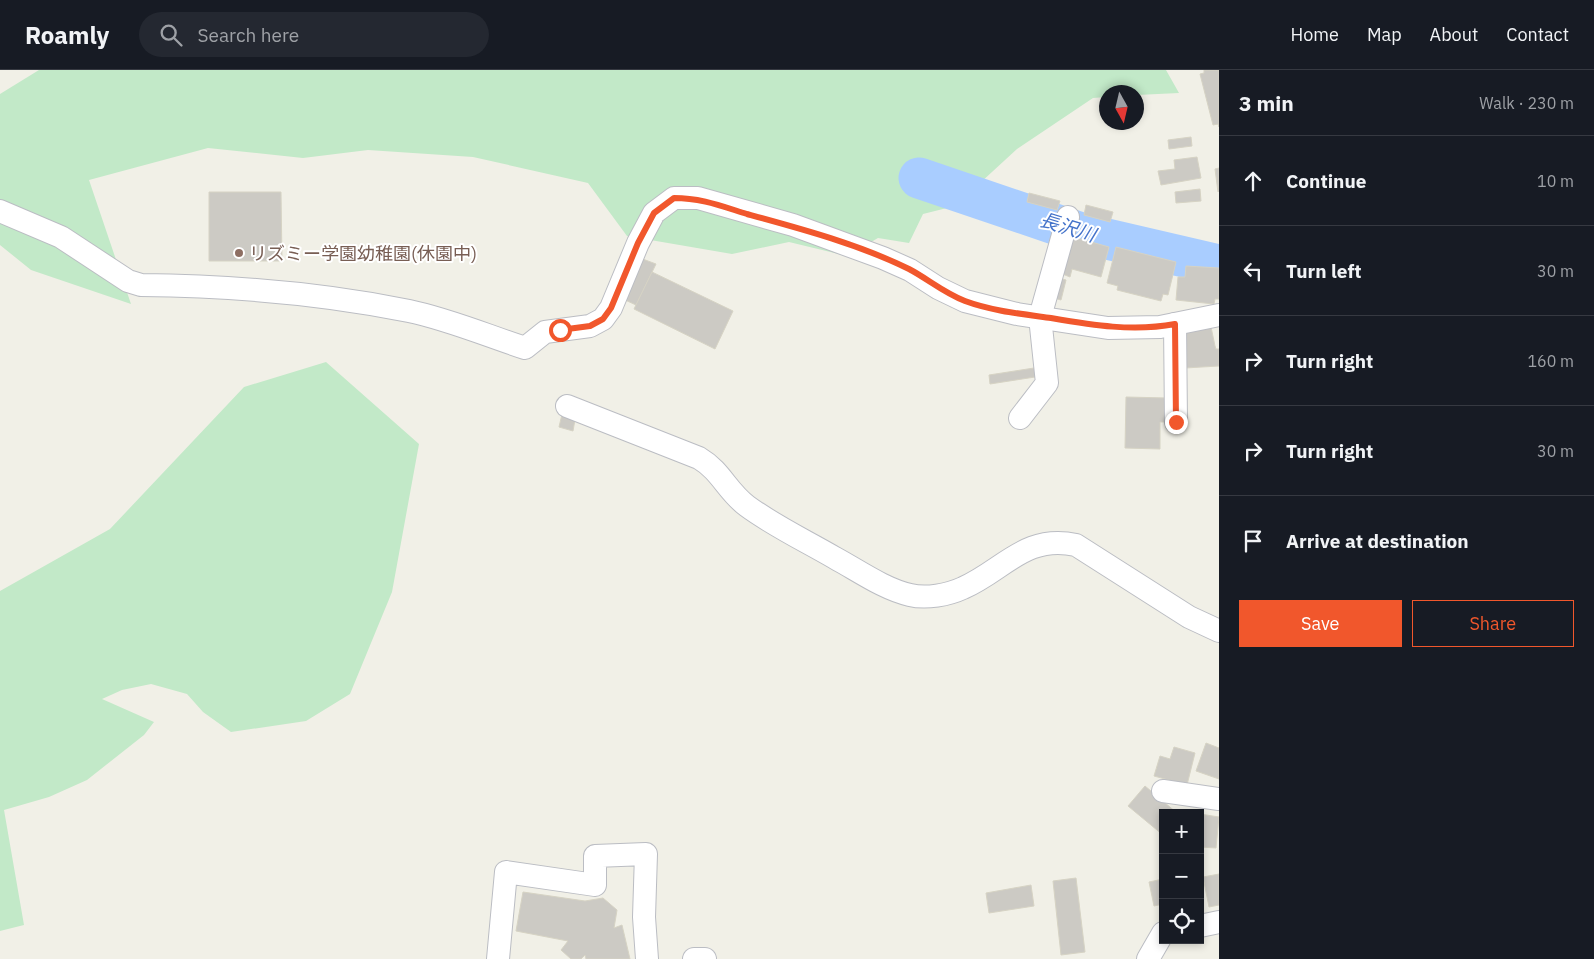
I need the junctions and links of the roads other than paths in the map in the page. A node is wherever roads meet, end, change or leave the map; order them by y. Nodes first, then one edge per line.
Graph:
1 (0, 211) edge
2 (1065, 226) dead end
3 (1219, 315) edge
4 (1040, 317) junction
5 (1175, 324) junction
6 (567, 406) dead end
7 (1020, 418) dead end
8 (1176, 422) dead end
9 (1219, 631) edge
10 (1163, 791) dead end
11 (1219, 799) edge
12 (1219, 922) edge
13 (1204, 925) edge
14 (1159, 940) edge
15 (498, 959) edge
16 (647, 959) edge
17 (694, 959) edge
18 (705, 959) edge
19 (1148, 959) edge

1 - 4 street
2 - 4 street
3 - 5 street
4 - 5 street
4 - 7 street
5 - 8 street
6 - 9 street
10 - 11 street
12 - 13 street
14 - 19 street
15 - 16 street
17 - 18 street

